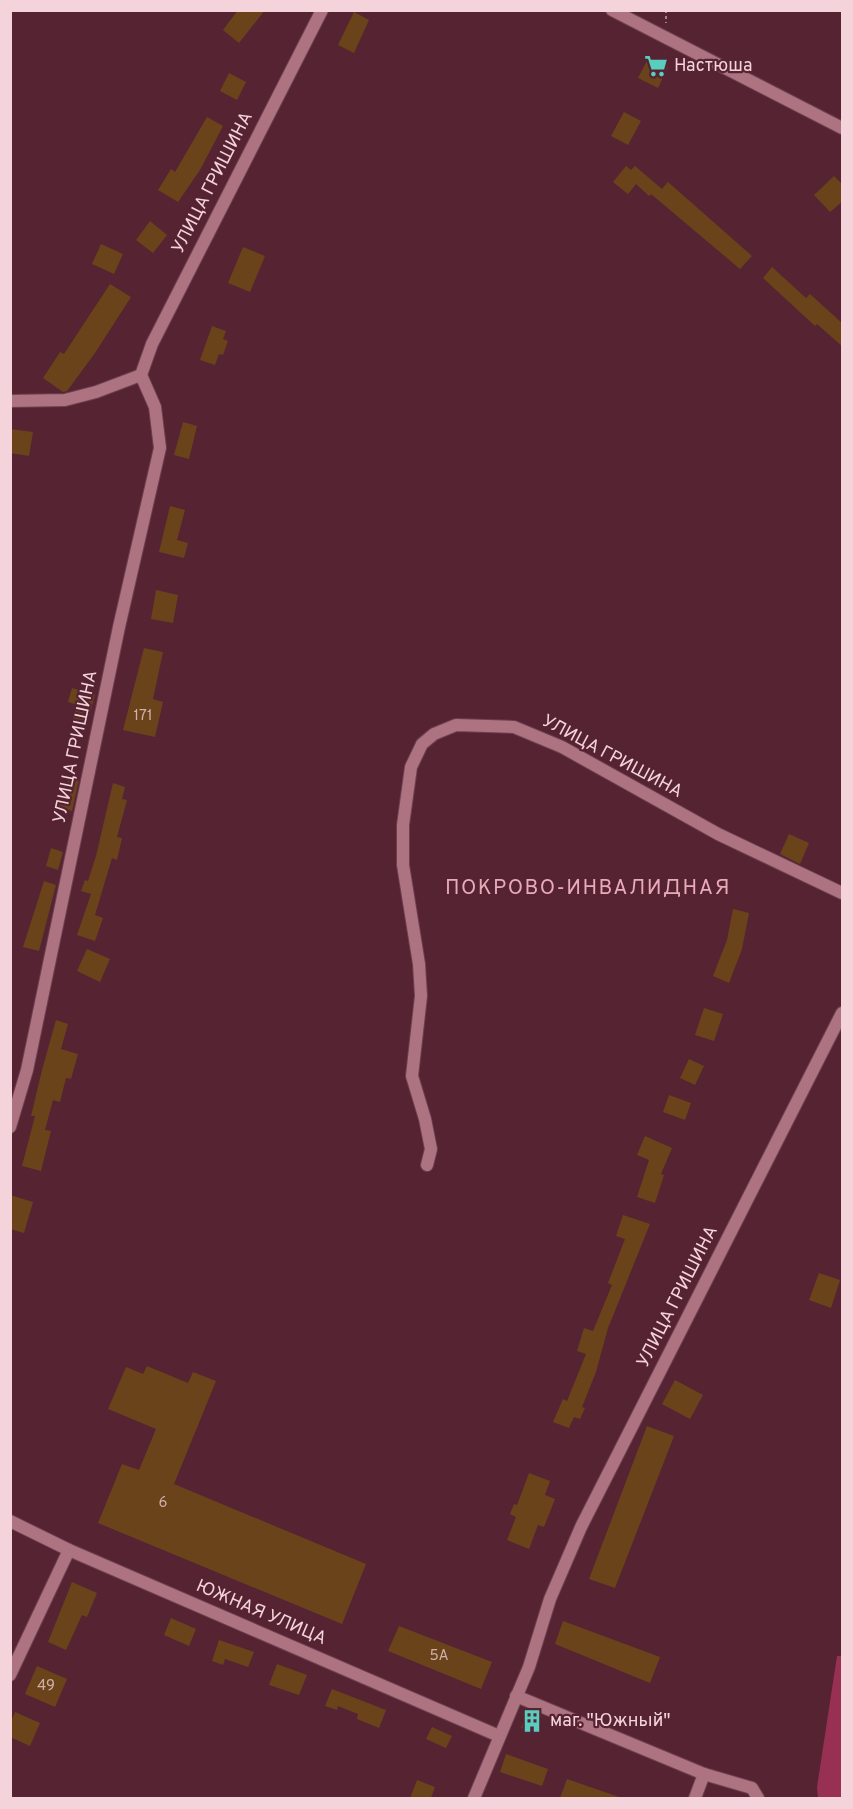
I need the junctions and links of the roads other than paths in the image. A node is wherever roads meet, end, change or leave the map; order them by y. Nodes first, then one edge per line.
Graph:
1 (322, 10) edge
2 (612, 10) edge
3 (843, 128) edge
4 (141, 375) junction
5 (10, 401) edge
6 (843, 893) edge
7 (843, 1013) edge
8 (10, 1127) edge
9 (427, 1165) dead end
10 (10, 1521) edge
11 (69, 1550) junction
12 (10, 1675) edge
13 (516, 1696) junction
14 (499, 1736) junction
15 (704, 1774) junction
16 (474, 1798) edge
17 (695, 1798) edge
18 (758, 1798) edge

1 - 4 street, УЛИЦА ГРИШИНА
2 - 3 street
4 - 5 street
4 - 8 street, УЛИЦА ГРИШИНА
6 - 9 street, УЛИЦА ГРИШИНА
7 - 13 street, УЛИЦА ГРИШИНА
10 - 11 street, ЮЖНАЯ УЛИЦА
11 - 12 street
11 - 14 street, ЮЖНАЯ УЛИЦА
13 - 14 street, УЛИЦА ГРИШИНА
13 - 15 street
14 - 16 street, УЛИЦА ГРИШИНА
15 - 17 street
15 - 18 street

